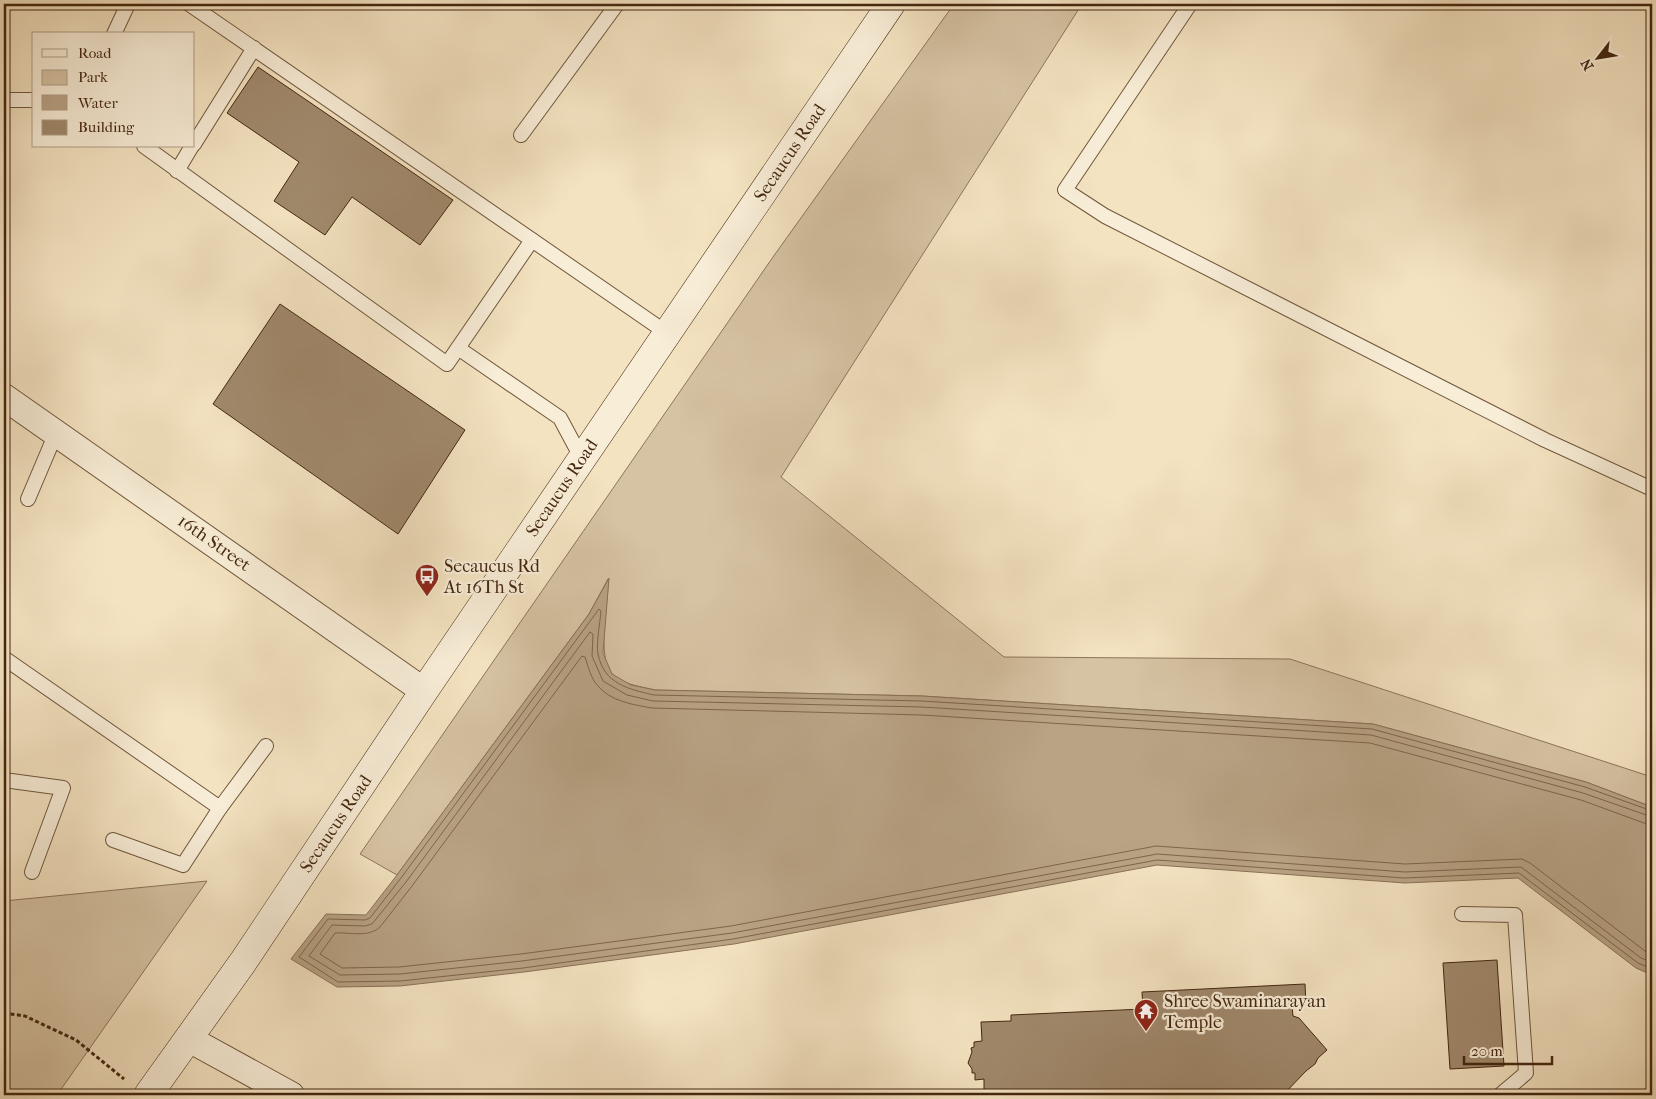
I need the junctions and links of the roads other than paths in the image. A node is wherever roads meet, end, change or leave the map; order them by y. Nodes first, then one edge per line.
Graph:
1 (128, 4) edge
2 (189, 4) edge
3 (616, 4) edge
4 (891, 4) edge
5 (1190, 4) edge
6 (115, 32) edge
7 (254, 48) junction
8 (4, 100) edge
9 (32, 100) edge
10 (521, 135) dead end
11 (195, 142) edge
12 (147, 148) edge
13 (191, 148) edge
14 (177, 171) junction
15 (532, 240) junction
16 (668, 333) junction
17 (458, 348) junction
18 (4, 396) edge
19 (56, 433) junction
20 (582, 459) junction
21 (1652, 489) edge
22 (28, 499) dead end
23 (4, 658) edge
24 (424, 691) junction
25 (266, 746) dead end
26 (4, 780) edge
27 (220, 808) junction
28 (113, 840) dead end
29 (32, 872) dead end
30 (1462, 914) dead end
31 (189, 1039) junction
32 (139, 1090) edge
33 (290, 1095) edge
34 (1500, 1095) edge

1 - 6 lane
2 - 7 lane
3 - 10 lane
4 - 16 main road, Secaucus Road
5 - 21 lane
7 - 11 lane
7 - 15 lane
8 - 9 lane
12 - 14 lane
13 - 14 lane
14 - 17 lane
15 - 16 lane
15 - 17 lane
16 - 20 main road, Secaucus Road
17 - 20 lane
18 - 19 street, 16th Street
19 - 22 lane
19 - 24 street, 16th Street
20 - 24 main road, Secaucus Road
23 - 27 lane
24 - 31 main road, Secaucus Road
25 - 27 lane
26 - 29 lane
27 - 28 lane
30 - 34 lane
31 - 32 main road, Secaucus Road
31 - 33 street

